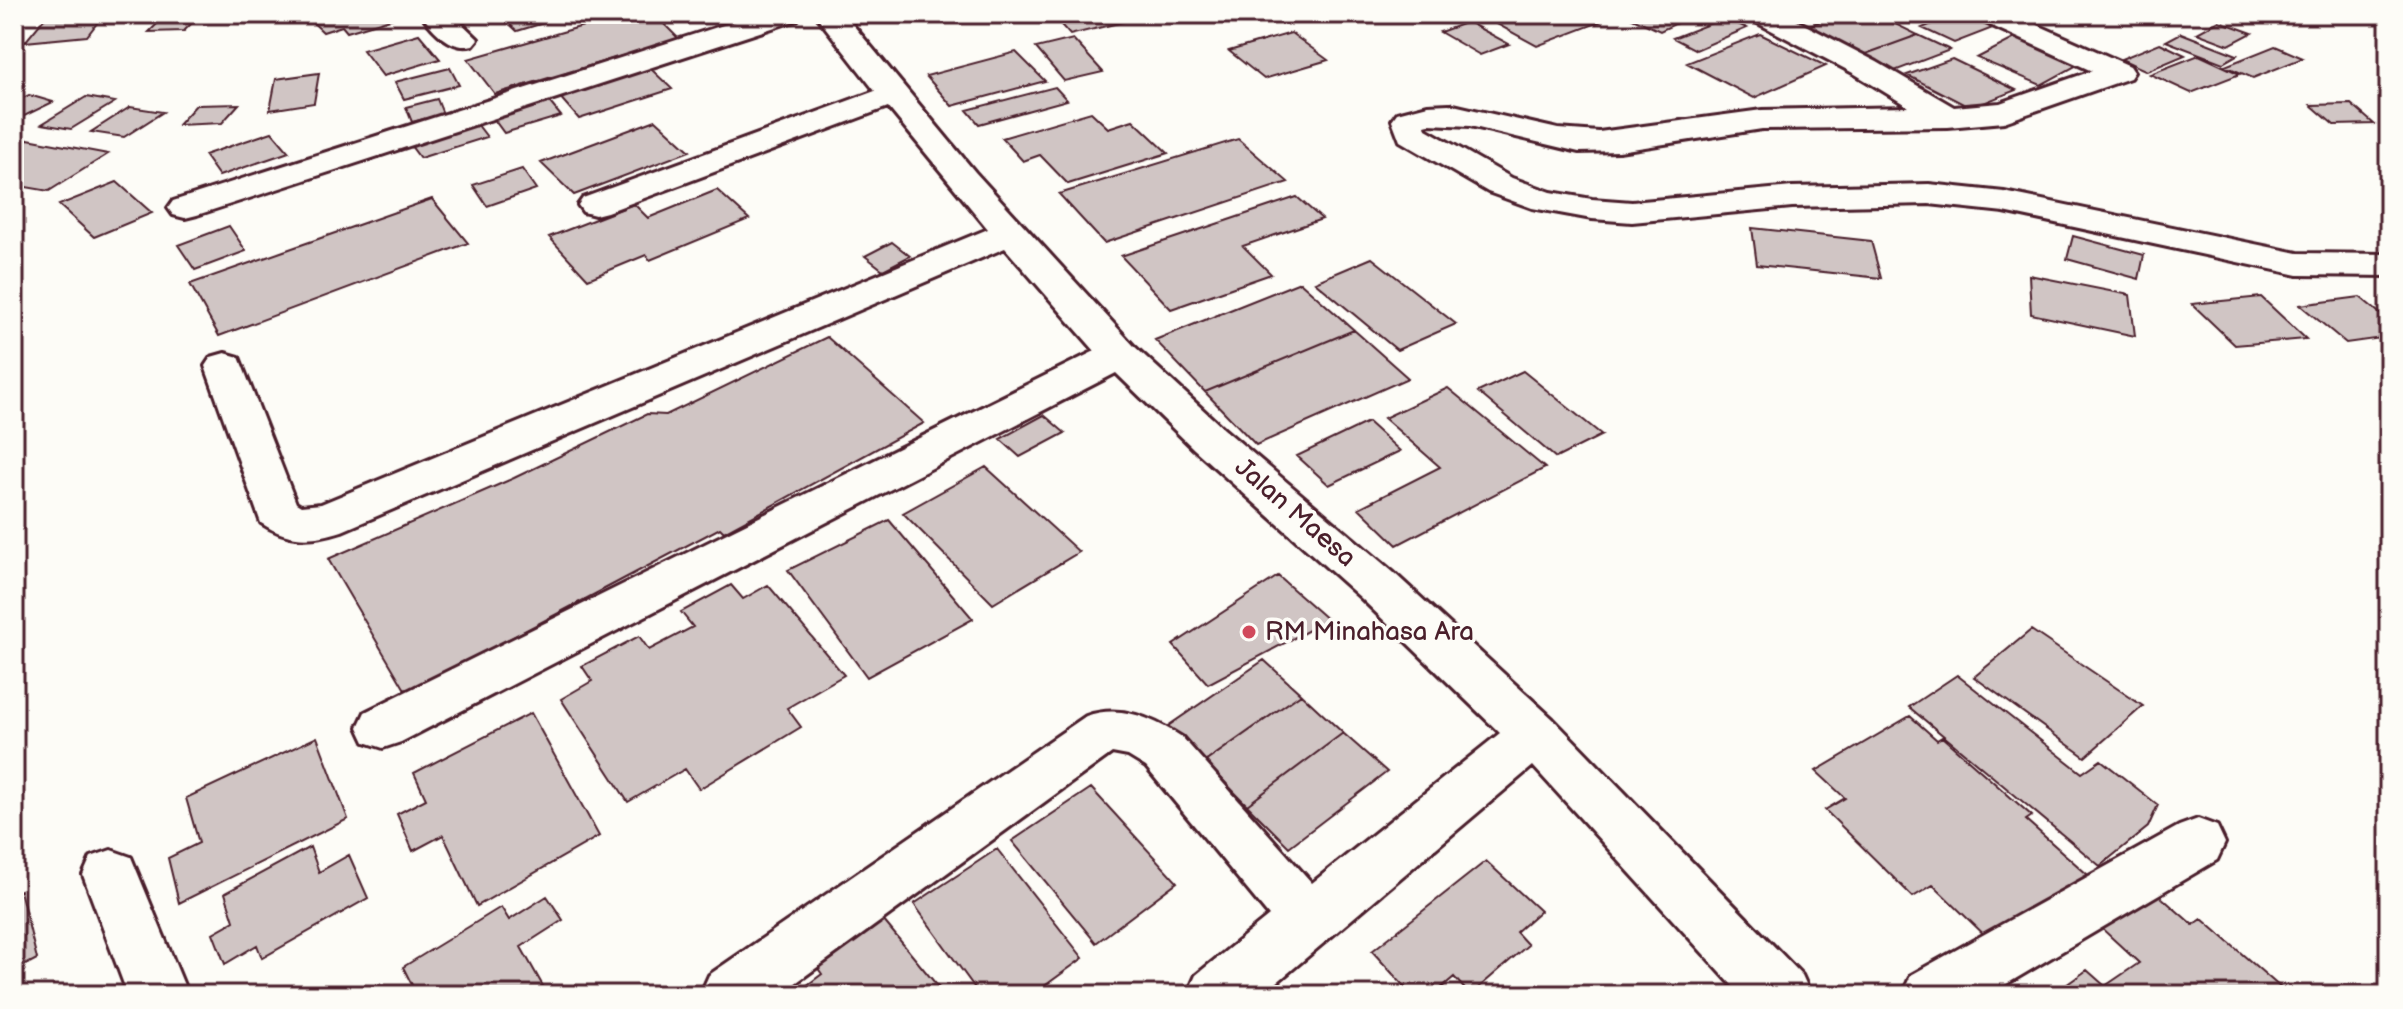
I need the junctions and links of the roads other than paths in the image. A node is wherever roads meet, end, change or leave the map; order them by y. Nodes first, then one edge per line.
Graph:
1 (435, 14) edge
2 (787, 14) edge
3 (829, 14) edge
4 (1762, 14) edge
5 (1989, 14) edge
6 (463, 39) dead end
7 (893, 95) junction
8 (1948, 117) junction
9 (595, 205) dead end
10 (185, 208) dead end
11 (1012, 232) junction
12 (2389, 265) edge
13 (1120, 355) junction
14 (225, 366) dead end
15 (383, 727) dead end
16 (1535, 734) junction
17 (2198, 843) dead end
18 (111, 875) dead end
19 (1308, 920) junction
20 (749, 990) edge
21 (158, 995) edge
22 (1217, 995) edge
23 (1781, 995) edge
24 (1932, 995) edge

1 - 6 street
2 - 10 street
3 - 7 street, Jalan Maesa
4 - 8 street
5 - 8 street
7 - 9 street
7 - 11 street, Jalan Maesa
8 - 12 street
11 - 13 street, Jalan Maesa
11 - 14 street
13 - 15 street
13 - 16 street, Jalan Maesa
16 - 19 street
16 - 23 street, Jalan Maesa
17 - 24 street
18 - 21 street
19 - 20 street
19 - 22 street

